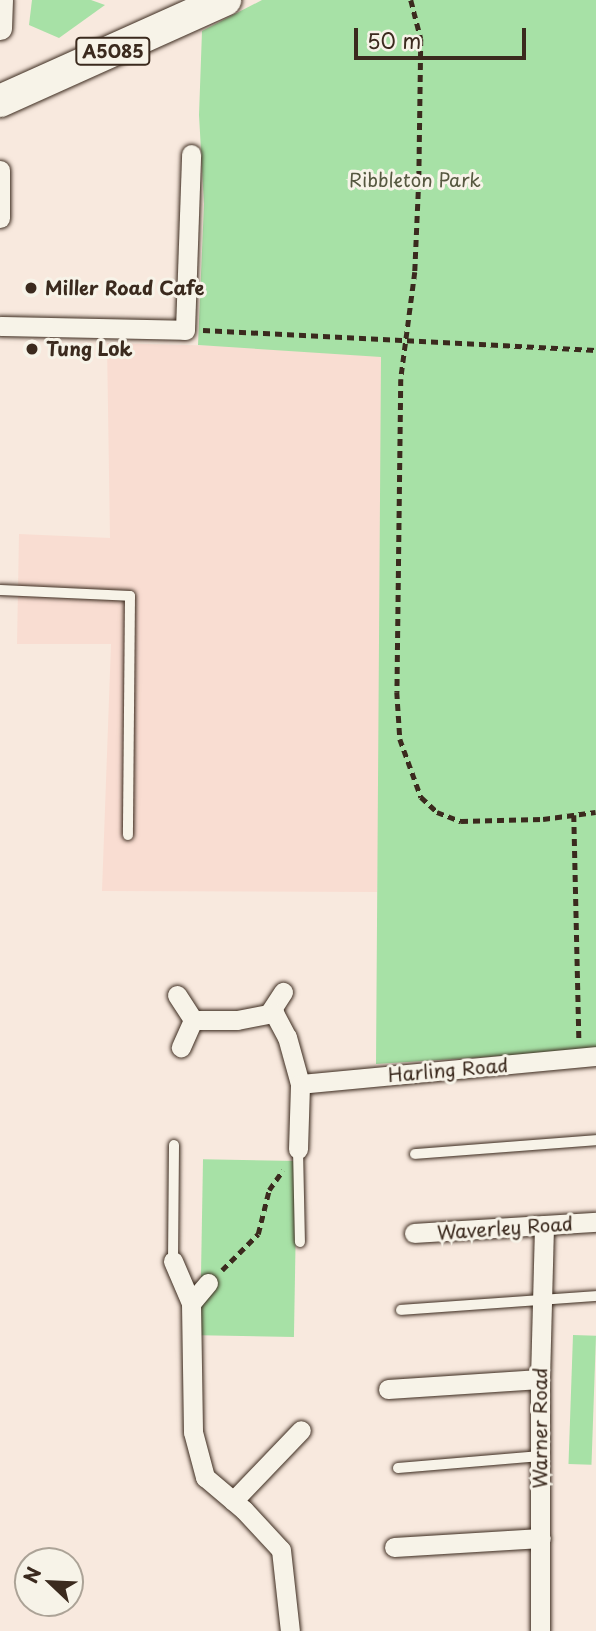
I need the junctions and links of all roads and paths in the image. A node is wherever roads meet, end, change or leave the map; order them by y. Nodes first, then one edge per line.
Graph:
1 (1, 0) edge
2 (225, 0) edge
3 (411, 0) edge
4 (0, 27) edge
5 (0, 101) edge
6 (191, 154) dead end
7 (0, 170) edge
8 (0, 218) edge
9 (0, 326) edge
10 (185, 330) junction
11 (406, 338) junction
12 (596, 350) edge
13 (0, 590) edge
14 (596, 812) edge
15 (574, 815) junction
16 (128, 835) dead end
17 (284, 992) dead end
18 (177, 995) dead end
19 (270, 1012) junction
20 (193, 1020) junction
21 (180, 1047) dead end
22 (588, 1057) edge
23 (300, 1084) junction
24 (596, 1140) edge
25 (174, 1145) dead end
26 (298, 1149) junction
27 (415, 1154) dead end
28 (596, 1222) edge
29 (544, 1225) junction
30 (414, 1233) dead end
31 (300, 1242) dead end
32 (173, 1261) joint
33 (208, 1283) joint
34 (596, 1296) edge
35 (542, 1300) junction
36 (191, 1303) junction
37 (401, 1310) dead end
38 (540, 1379) junction
39 (388, 1389) dead end
40 (300, 1430) dead end
41 (540, 1456) junction
42 (398, 1468) dead end
43 (233, 1501) junction
44 (541, 1538) junction
45 (394, 1547) dead end
46 (290, 1631) edge
47 (540, 1631) edge

1 - 4 street
2 - 5 highway, A5085
3 - 11 path
6 - 10 street
7 - 8 street
9 - 10 street
10 - 11 path
11 - 12 path
11 - 15 path
13 - 16 lane
14 - 15 path
15 - 22 path
17 - 19 street
18 - 20 street
19 - 20 street
19 - 23 street
20 - 21 street
22 - 23 street, Harling Road
23 - 26 street
24 - 27 lane
25 - 32 lane
26 - 31 lane
26 - 33 path
28 - 29 street, Waverley Road
29 - 30 street, Waverley Road
29 - 35 street, Warner Road
32 - 36 street
33 - 36 street
34 - 35 lane
35 - 37 lane
35 - 38 street, Warner Road
36 - 43 street
38 - 39 street
38 - 41 street, Warner Road
40 - 43 street
41 - 42 lane
41 - 44 street, Warner Road
43 - 46 street
44 - 45 street
44 - 47 street, Warner Road

